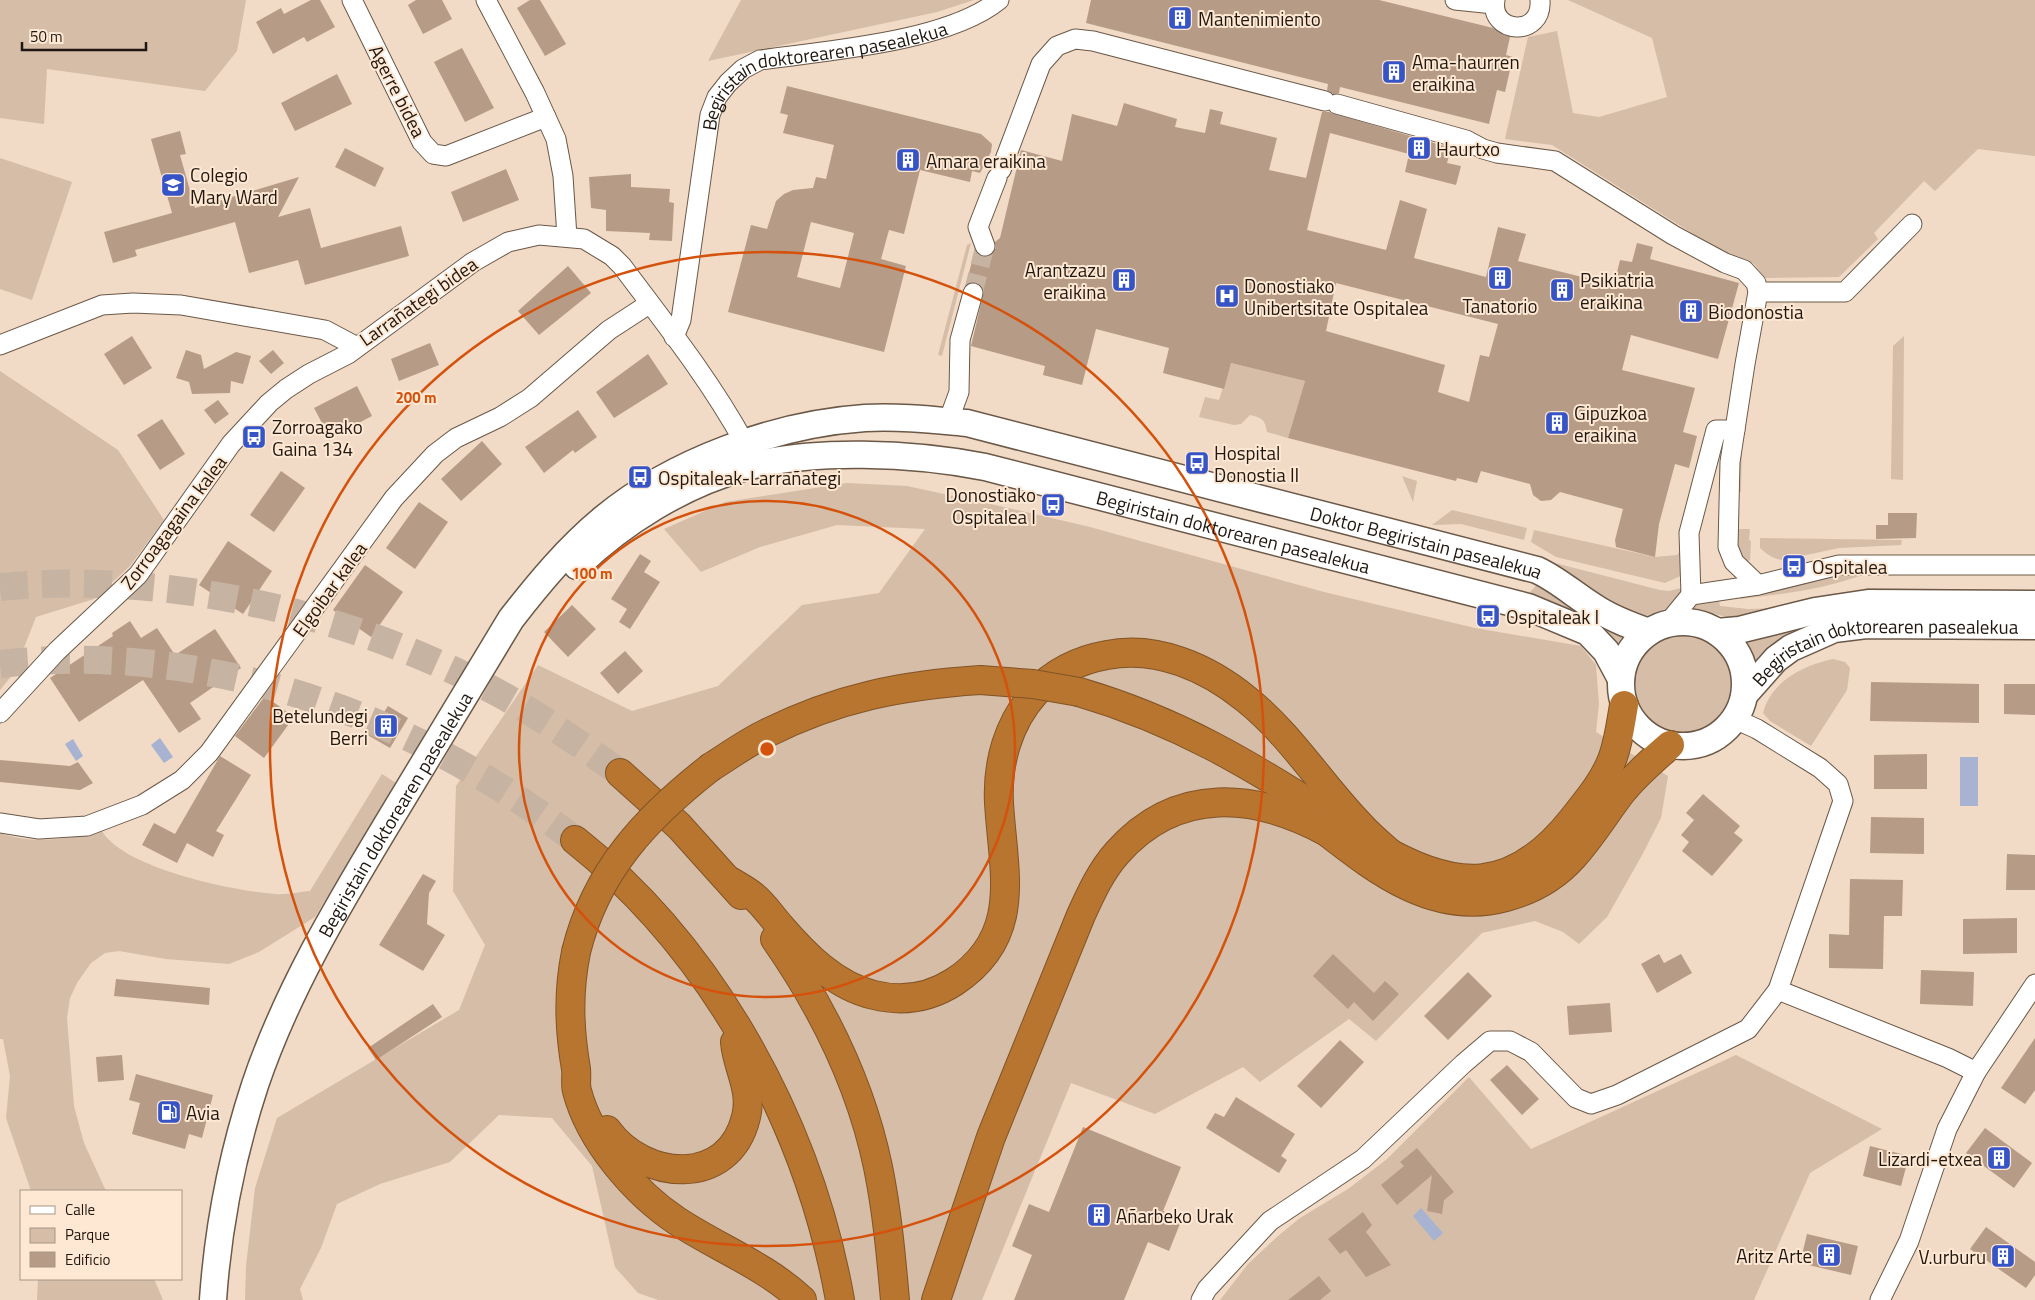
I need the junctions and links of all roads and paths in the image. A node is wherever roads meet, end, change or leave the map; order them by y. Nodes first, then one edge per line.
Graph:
1 (352, 0) edge
2 (486, 0) edge
3 (999, 0) edge
4 (1454, 0) edge
5 (1540, 0) edge
6 (1495, 2) edge
7 (546, 117) junction
8 (1912, 224) dead end
9 (567, 236) junction
10 (985, 246) tunnel mouth
11 (1758, 292) junction
12 (973, 293) tunnel mouth
13 (649, 304) junction
14 (674, 337) junction
15 (0, 345) edge
16 (357, 347) junction
17 (835, 422) junction
18 (948, 422) junction
19 (1735, 430) junction
20 (744, 442) junction
21 (815, 458) junction
22 (917, 458) junction
23 (786, 460) junction
24 (1192, 481) joint
25 (668, 499) junction
26 (2035, 565) edge
27 (1758, 585) junction
28 (1692, 595) junction
29 (2035, 604) edge
30 (2035, 626) edge
31 (1659, 628) junction
32 (1717, 632) junction
33 (1622, 692) junction
34 (1745, 694) junction
35 (0, 713) edge
36 (1735, 719) junction
37 (1180, 729) junction
38 (1670, 745) junction
39 (620, 773) tunnel mouth
40 (0, 823) edge
41 (1328, 833) junction
42 (575, 840) tunnel mouth
43 (1391, 854) junction
44 (730, 881) junction
45 (2035, 984) edge
46 (1778, 990) junction
47 (734, 1020) junction
48 (576, 1071) junction
49 (1976, 1072) junction
50 (213, 1300) edge
51 (229, 1300) edge
52 (802, 1300) edge
53 (840, 1300) edge
54 (895, 1300) edge
55 (936, 1300) edge
56 (1201, 1300) edge
57 (1880, 1300) edge

1 - 7 street, Agerre bidea
2 - 7 street
3 - 14 street, Begiristain doktorearen pasealekua
4 - 6 street
5 - 6 street
7 - 9 street
8 - 11 street
9 - 13 street, Larrañategi bidea
9 - 16 street, Larrañategi bidea
10 - 11 street
11 - 19 street
12 - 18 street
13 - 14 street, Larrañategi bidea
13 - 40 street, Elgoibar kalea
14 - 20 street, Larrañategi bidea
15 - 16 street, Larrañategi bidea
16 - 35 street, Zorroagagaina kalea
17 - 18 main road, Begiristain doktorearen pasealekua
17 - 20 main road, Begiristain doktorearen pasealekua
17 - 21 main road, Begiristain doktorearen pasealekua
18 - 22 main road
18 - 24 main road, Begiristain doktorearen pasealekua
19 - 27 street
19 - 28 street
20 - 23 main road, Begiristain doktorearen pasealekua
20 - 25 main road, Begiristain doktorearen pasealekua
20 - 50 main road, Begiristain doktorearen pasealekua
21 - 22 main road, Begiristain doktorearen pasealekua
21 - 23 main road, Begiristain doktorearen pasealekua
22 - 33 main road, Begiristain doktorearen pasealekua
23 - 25 main road, Begiristain doktorearen pasealekua
24 - 31 main road, Doktor Begiristain pasealekua
25 - 51 main road, Begiristain doktorearen pasealekua
26 - 27 street
27 - 28 street
28 - 31 street
29 - 32 main road
30 - 34 main road, Begiristain doktorearen pasealekua
31 - 32 main road
31 - 33 main road
32 - 34 main road
33 - 38 main road
33 - 43 highway
34 - 36 main road
36 - 38 main road
36 - 46 street
37 - 41 highway
37 - 43 highway
37 - 48 highway, bridge
38 - 41 highway
39 - 44 highway
41 - 55 highway
42 - 47 highway
43 - 44 highway
44 - 54 highway
45 - 49 street
46 - 49 street
46 - 56 street
47 - 48 highway
47 - 53 highway
48 - 52 highway
49 - 57 street

